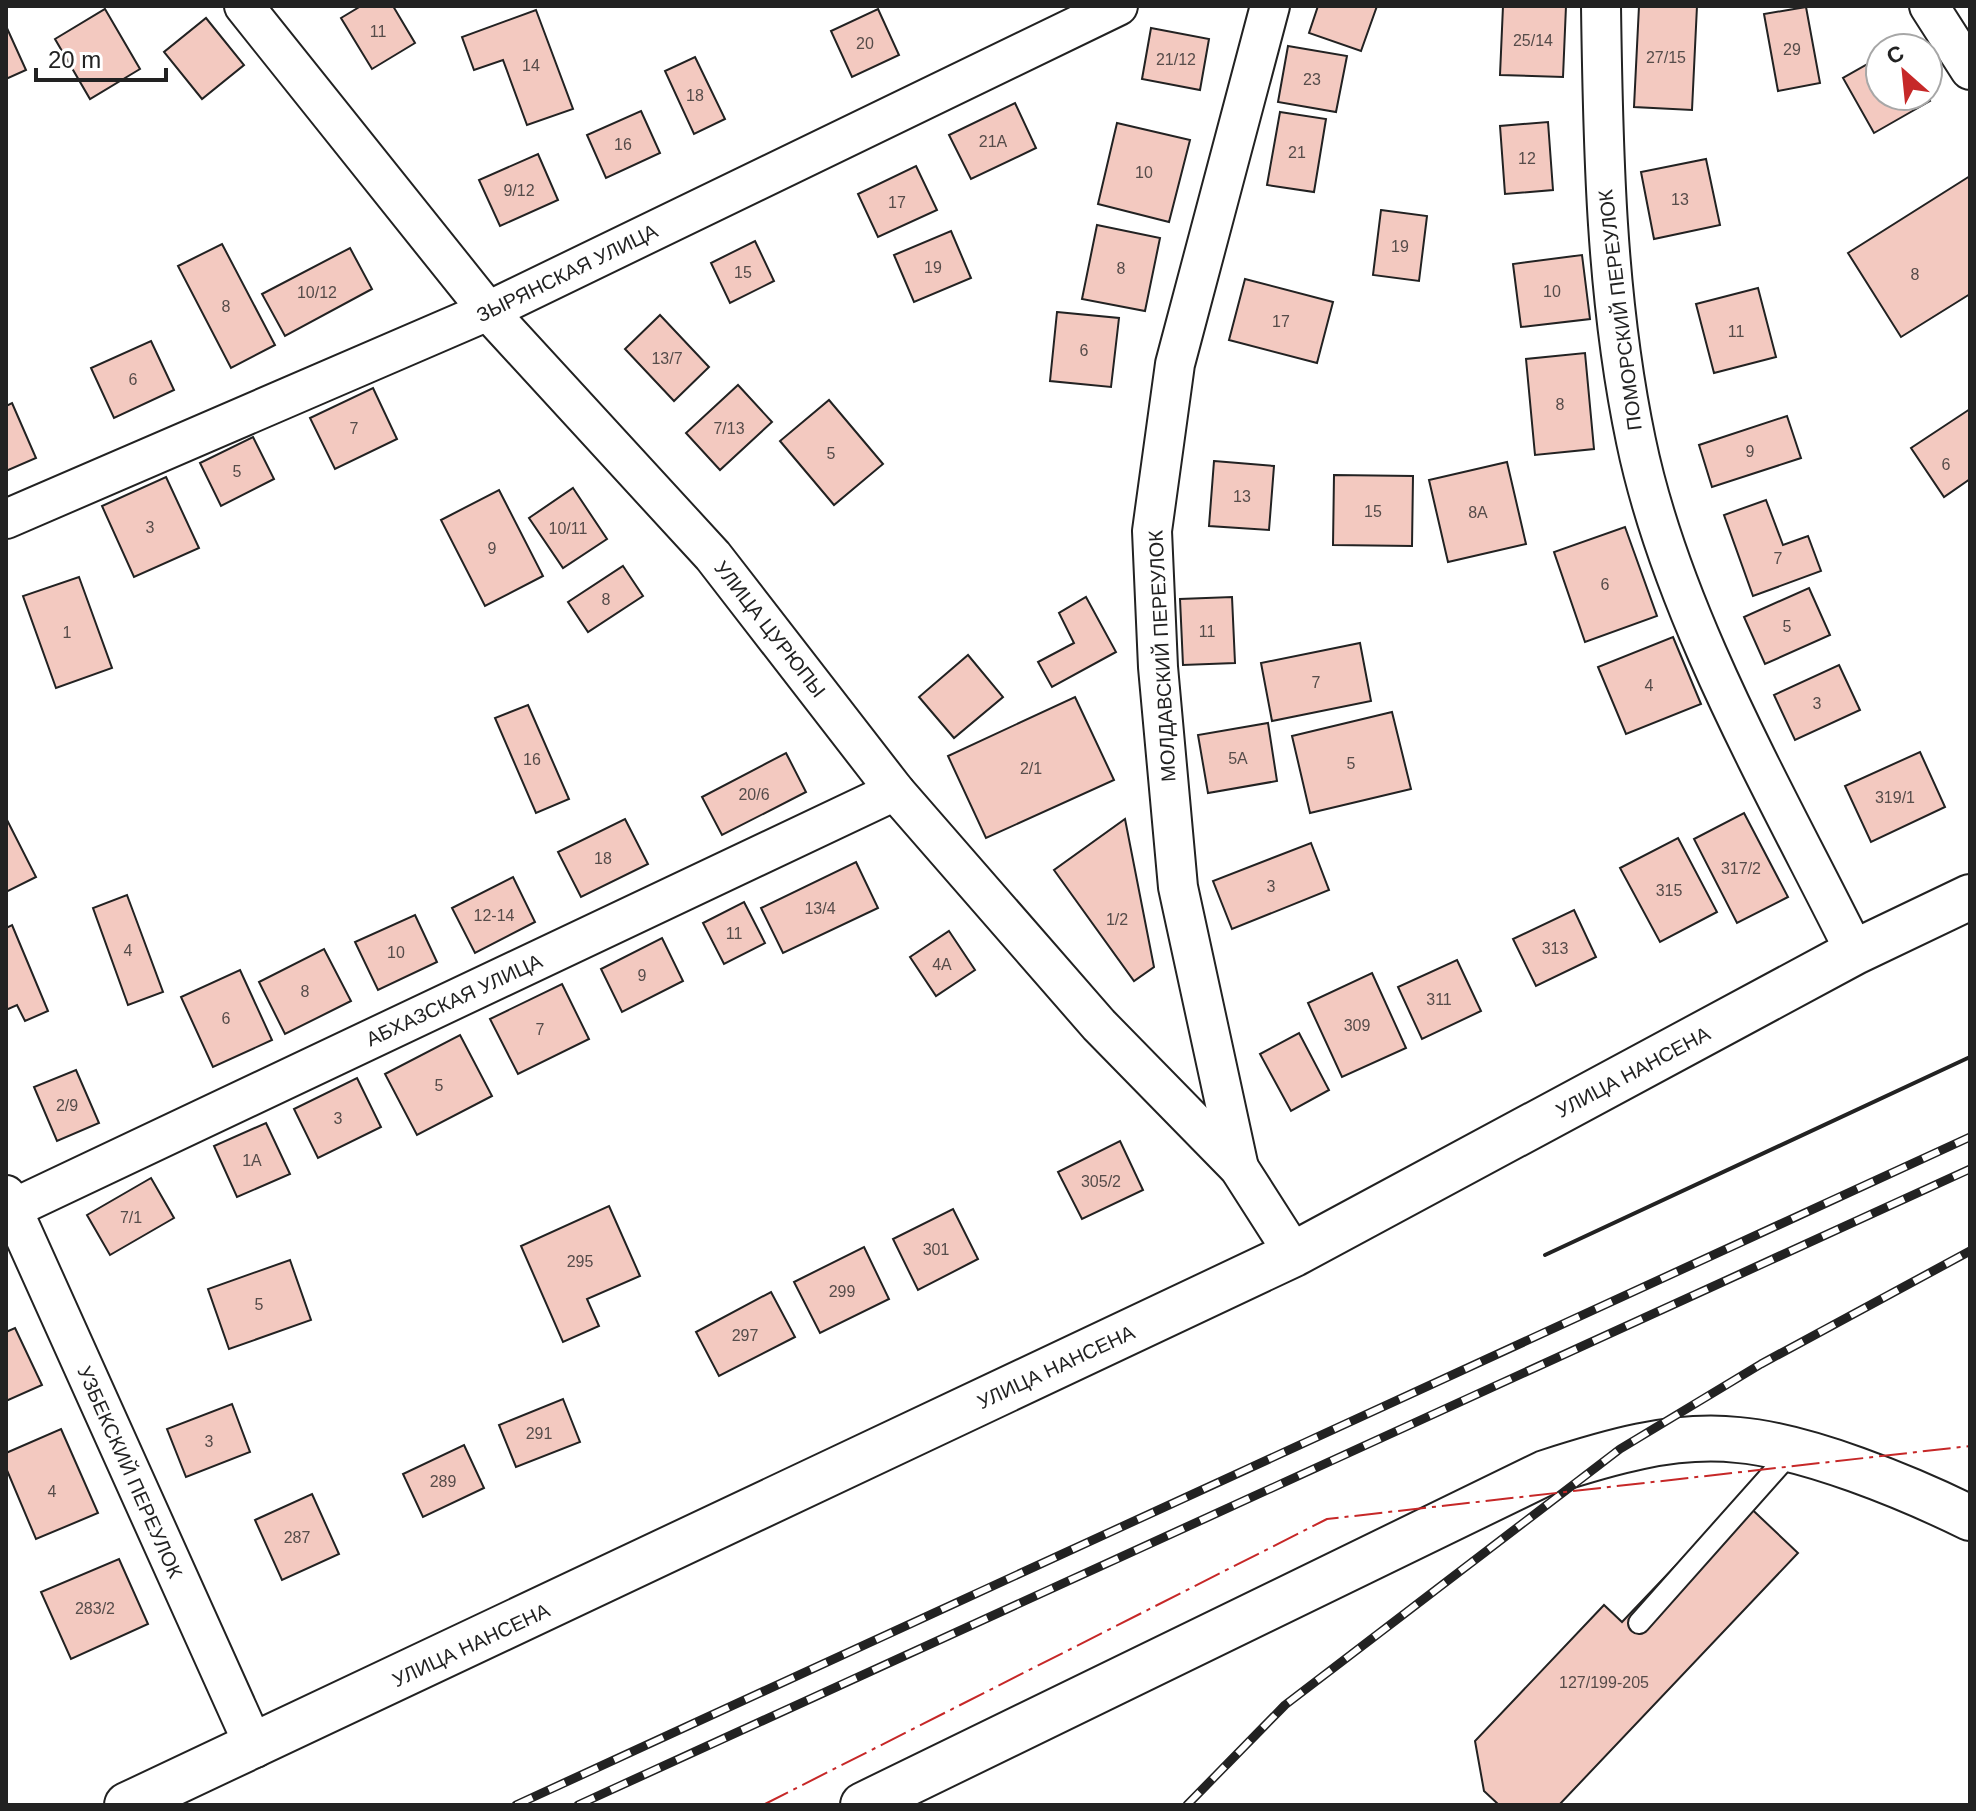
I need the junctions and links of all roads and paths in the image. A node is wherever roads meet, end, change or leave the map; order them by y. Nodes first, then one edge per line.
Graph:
1 (244, 6) edge
2 (1118, 6) edge
3 (1270, 6) edge
4 (1601, 6) edge
5 (1929, 6) edge
6 (1970, 70) edge
7 (488, 311) junction
8 (6, 519) edge
9 (895, 791) junction
10 (1970, 897) edge
11 (1855, 952) junction
12 (1239, 1168) junction
13 (9, 1202) edge
14 (1294, 1254) junction
15 (1792, 1451) junction
16 (1970, 1518) edge
17 (1639, 1623) dead end
18 (255, 1748) junction
19 (127, 1805) edge
20 (863, 1805) edge

1 - 7 street, УЛИЦА ЦУРЮПЫ
2 - 7 street, ЗЫРЯНСКАЯ УЛИЦА
3 - 12 street, МОЛДАВСКИЙ ПЕРЕУЛОК
4 - 11 street, ПОМОРСКИЙ ПЕРЕУЛОК
5 - 6 street
7 - 8 street, ЗЫРЯНСКАЯ УЛИЦА
7 - 9 street, УЛИЦА ЦУРЮПЫ
9 - 12 street, УЛИЦА ЦУРЮПЫ
9 - 13 street, АБХАЗСКАЯ УЛИЦА
10 - 11 main road, УЛИЦА НАНСЕНА
11 - 14 main road, УЛИЦА НАНСЕНА
12 - 14 street, УЛИЦА ЦУРЮПЫ
13 - 18 street, УЗБЕКСКИЙ ПЕРЕУЛОК
14 - 18 main road, УЛИЦА НАНСЕНА
15 - 16 main road
15 - 17 lane
15 - 20 main road
18 - 19 main road, УЛИЦА НАНСЕНА

